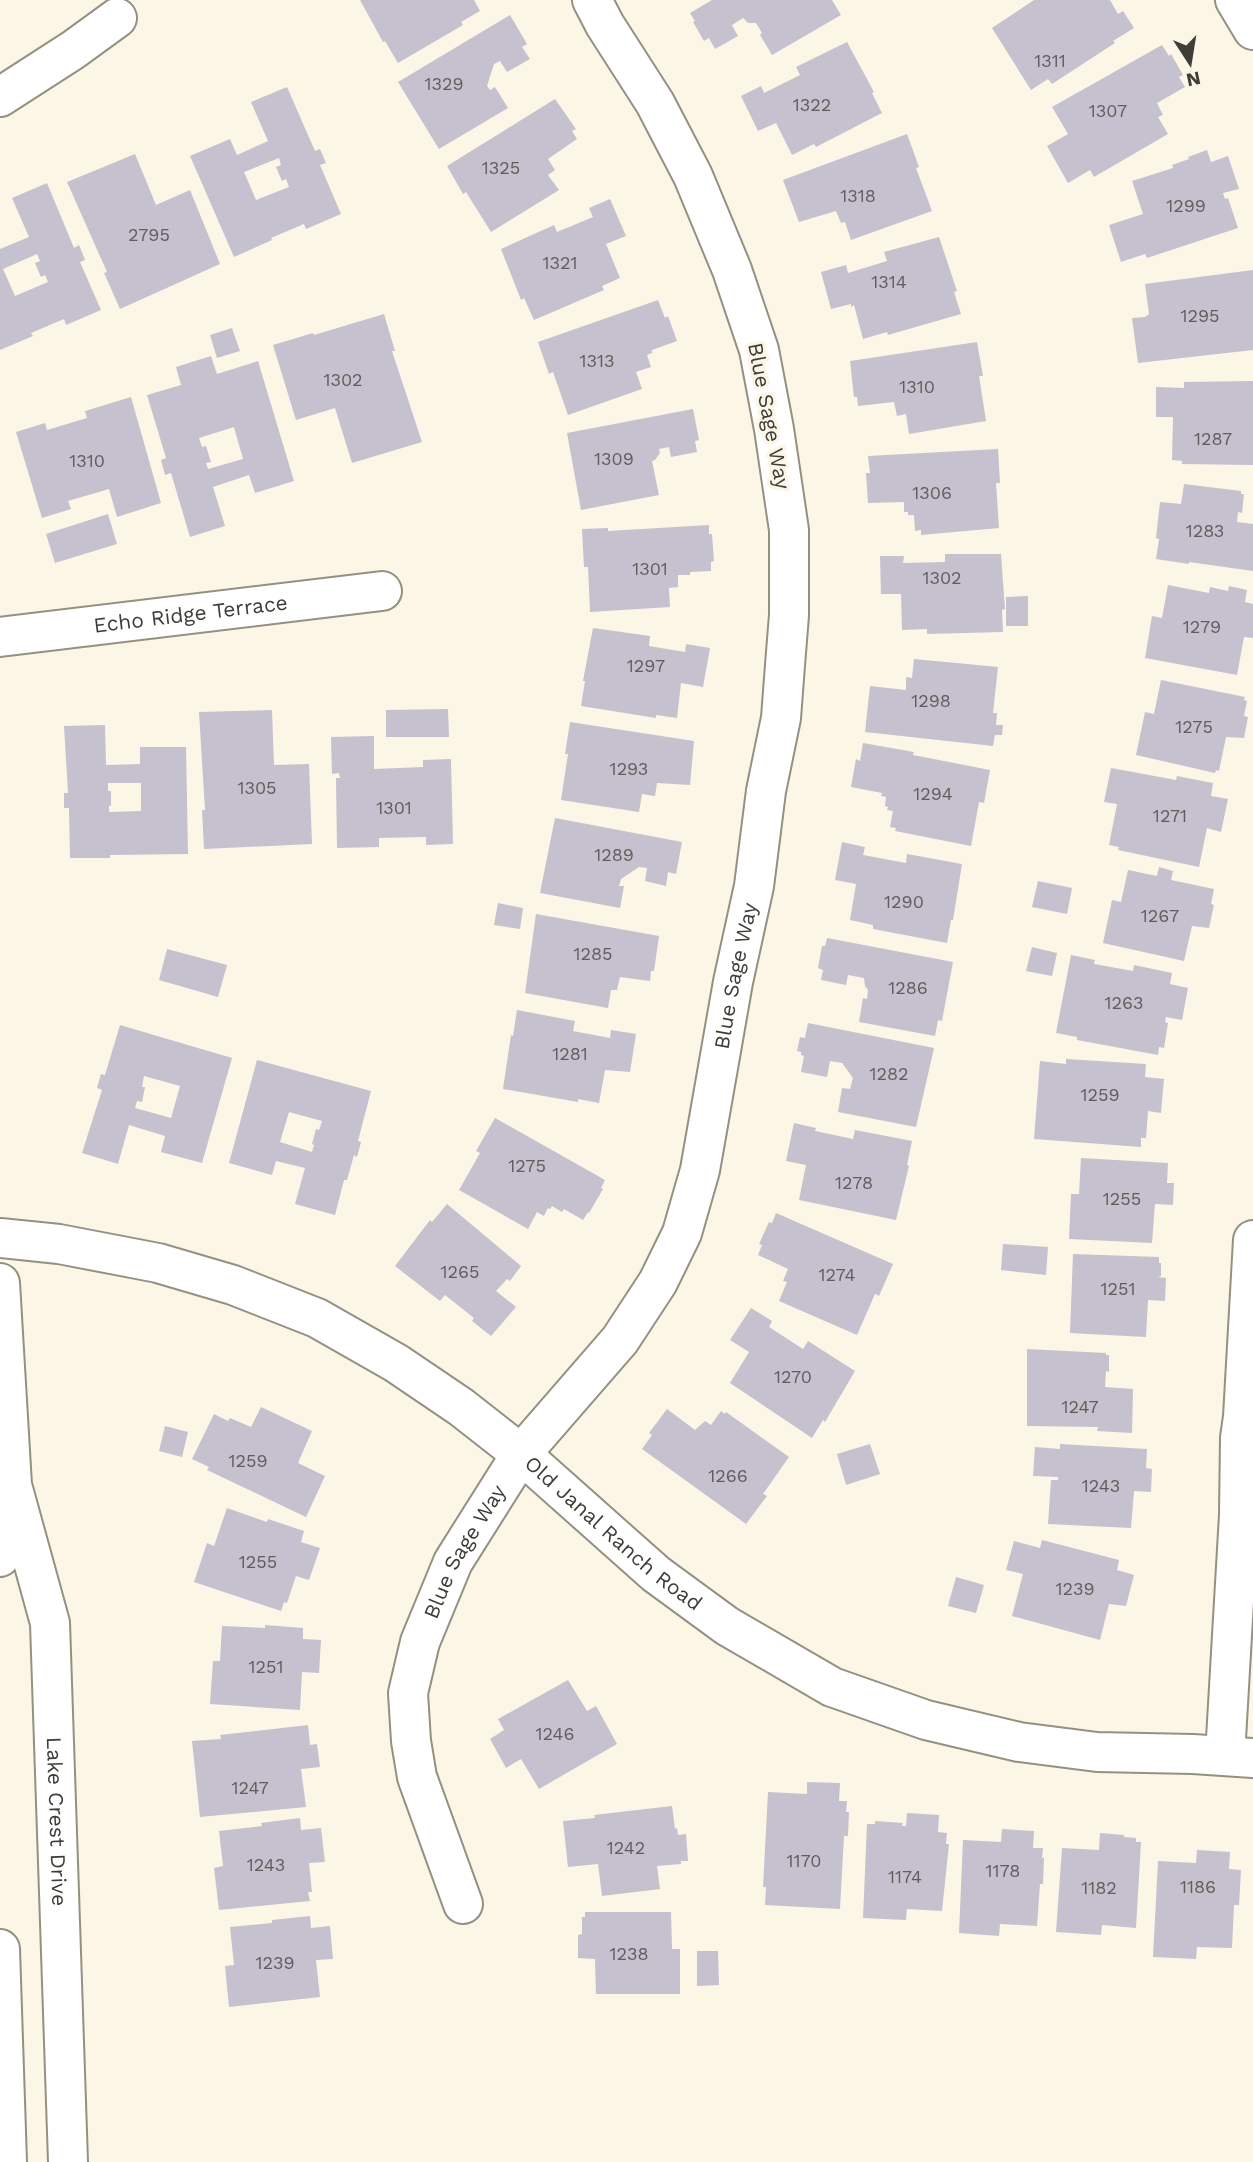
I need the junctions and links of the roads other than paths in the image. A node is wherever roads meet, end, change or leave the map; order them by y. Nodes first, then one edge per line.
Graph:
1 (592, 0) edge
2 (1235, 0) edge
3 (117, 18) dead end
4 (1253, 30) edge
5 (0, 97) edge
6 (382, 592) dead end
7 (0, 637) edge
8 (0, 1238) edge
9 (1253, 1240) edge
10 (0, 1283) edge
11 (521, 1454) junction
12 (12, 1485) junction
13 (0, 1557) edge
14 (1239, 1757) edge
15 (463, 1904) dead end
16 (0, 1949) edge
17 (7, 2162) edge
18 (68, 2162) edge

1 - 11 street, Blue Sage Way
2 - 4 street
3 - 5 street
6 - 7 street, Echo Ridge Terrace
8 - 11 street, Old Janal Ranch Road
9 - 14 street
10 - 12 street, Lake Crest Drive
11 - 14 street, Old Janal Ranch Road
11 - 15 street, Blue Sage Way
12 - 13 street, Lake Crest Drive
12 - 18 street, Lake Crest Drive
16 - 17 street

